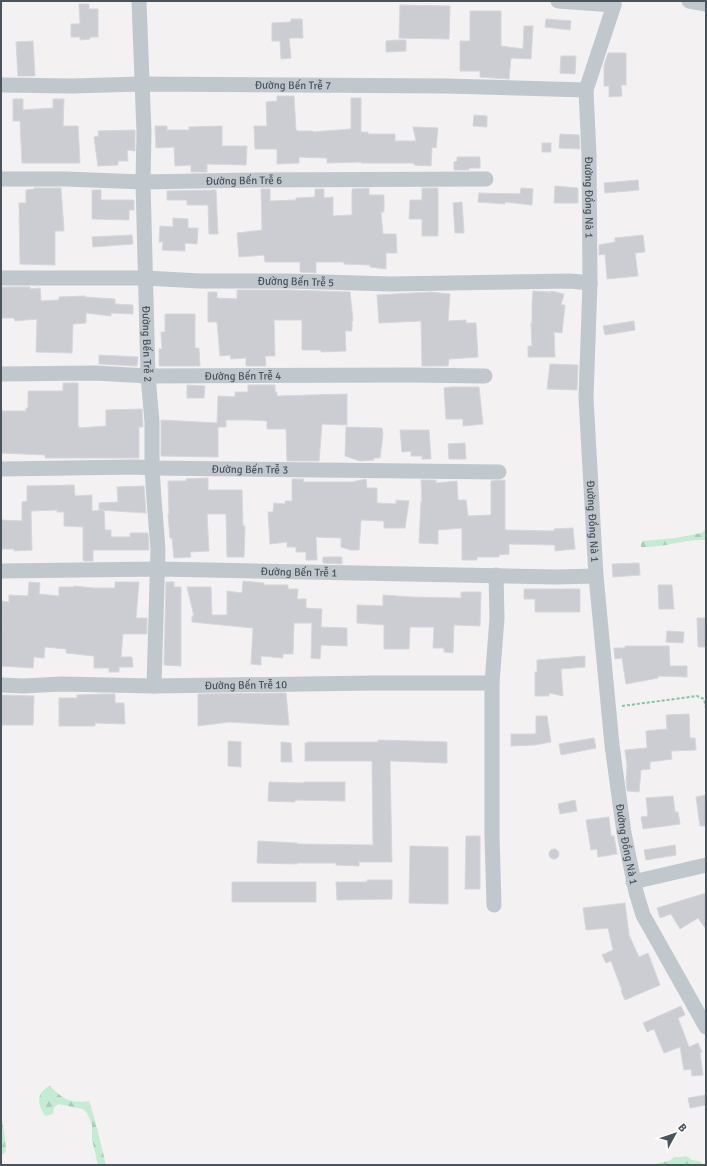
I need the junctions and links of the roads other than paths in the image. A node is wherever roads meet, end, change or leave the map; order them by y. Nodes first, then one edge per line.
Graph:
1 (139, 1) edge
2 (558, 1) edge
3 (689, 1) edge
4 (614, 3) edge
5 (706, 4) edge
6 (142, 84) junction
7 (1, 85) edge
8 (586, 90) junction
9 (1, 179) edge
10 (486, 179) dead end
11 (143, 182) junction
12 (1, 278) edge
13 (145, 278) junction
14 (590, 282) junction
15 (1, 374) edge
16 (148, 376) junction
17 (485, 376) dead end
18 (152, 468) junction
19 (1, 469) edge
20 (499, 472) dead end
21 (158, 569) junction
22 (1, 571) edge
23 (496, 575) junction
24 (596, 576) junction
25 (492, 683) junction
26 (1, 685) edge
27 (154, 686) junction
28 (706, 865) edge
29 (633, 882) junction
30 (494, 905) dead end
31 (706, 1027) edge

1 - 6 street, Đường Bến Trễ 2
2 - 4 street
3 - 5 street
4 - 8 street, Đường Đồng Nà 1
6 - 7 street, Đường Bến Trễ 7
6 - 8 street, Đường Bến Trễ 7
6 - 11 street, Đường Bến Trễ 2
8 - 14 street, Đường Đồng Nà 1
9 - 11 street, Đường Bến Trễ 6
10 - 11 street, Đường Bến Trễ 6
11 - 13 street, Đường Bến Trễ 2
12 - 13 street, Đường Bến Trễ 5
13 - 14 street, Đường Bến Trễ 5
13 - 16 street, Đường Bến Trễ 2
14 - 24 street, Đường Đồng Nà 1
15 - 16 street, Đường Bến Trễ 4
16 - 17 street, Đường Bến Trễ 4
16 - 18 street, Đường Bến Trễ 2
18 - 19 street, Đường Bến Trễ 3
18 - 20 street, Đường Bến Trễ 3
18 - 21 street, Đường Bến Trễ 2
21 - 22 street, Đường Bến Trễ 1
21 - 23 street, Đường Bến Trễ 1
21 - 27 street, Đường Bến Trễ 2
23 - 24 street, Đường Bến Trễ 1
23 - 25 street
24 - 29 street, Đường Đồng Nà 1
25 - 27 street, Đường Bến Trễ 10
25 - 30 street
26 - 27 street, Đường Bến Trễ 10
28 - 29 street
29 - 31 street, Đường Đồng Nà 1

